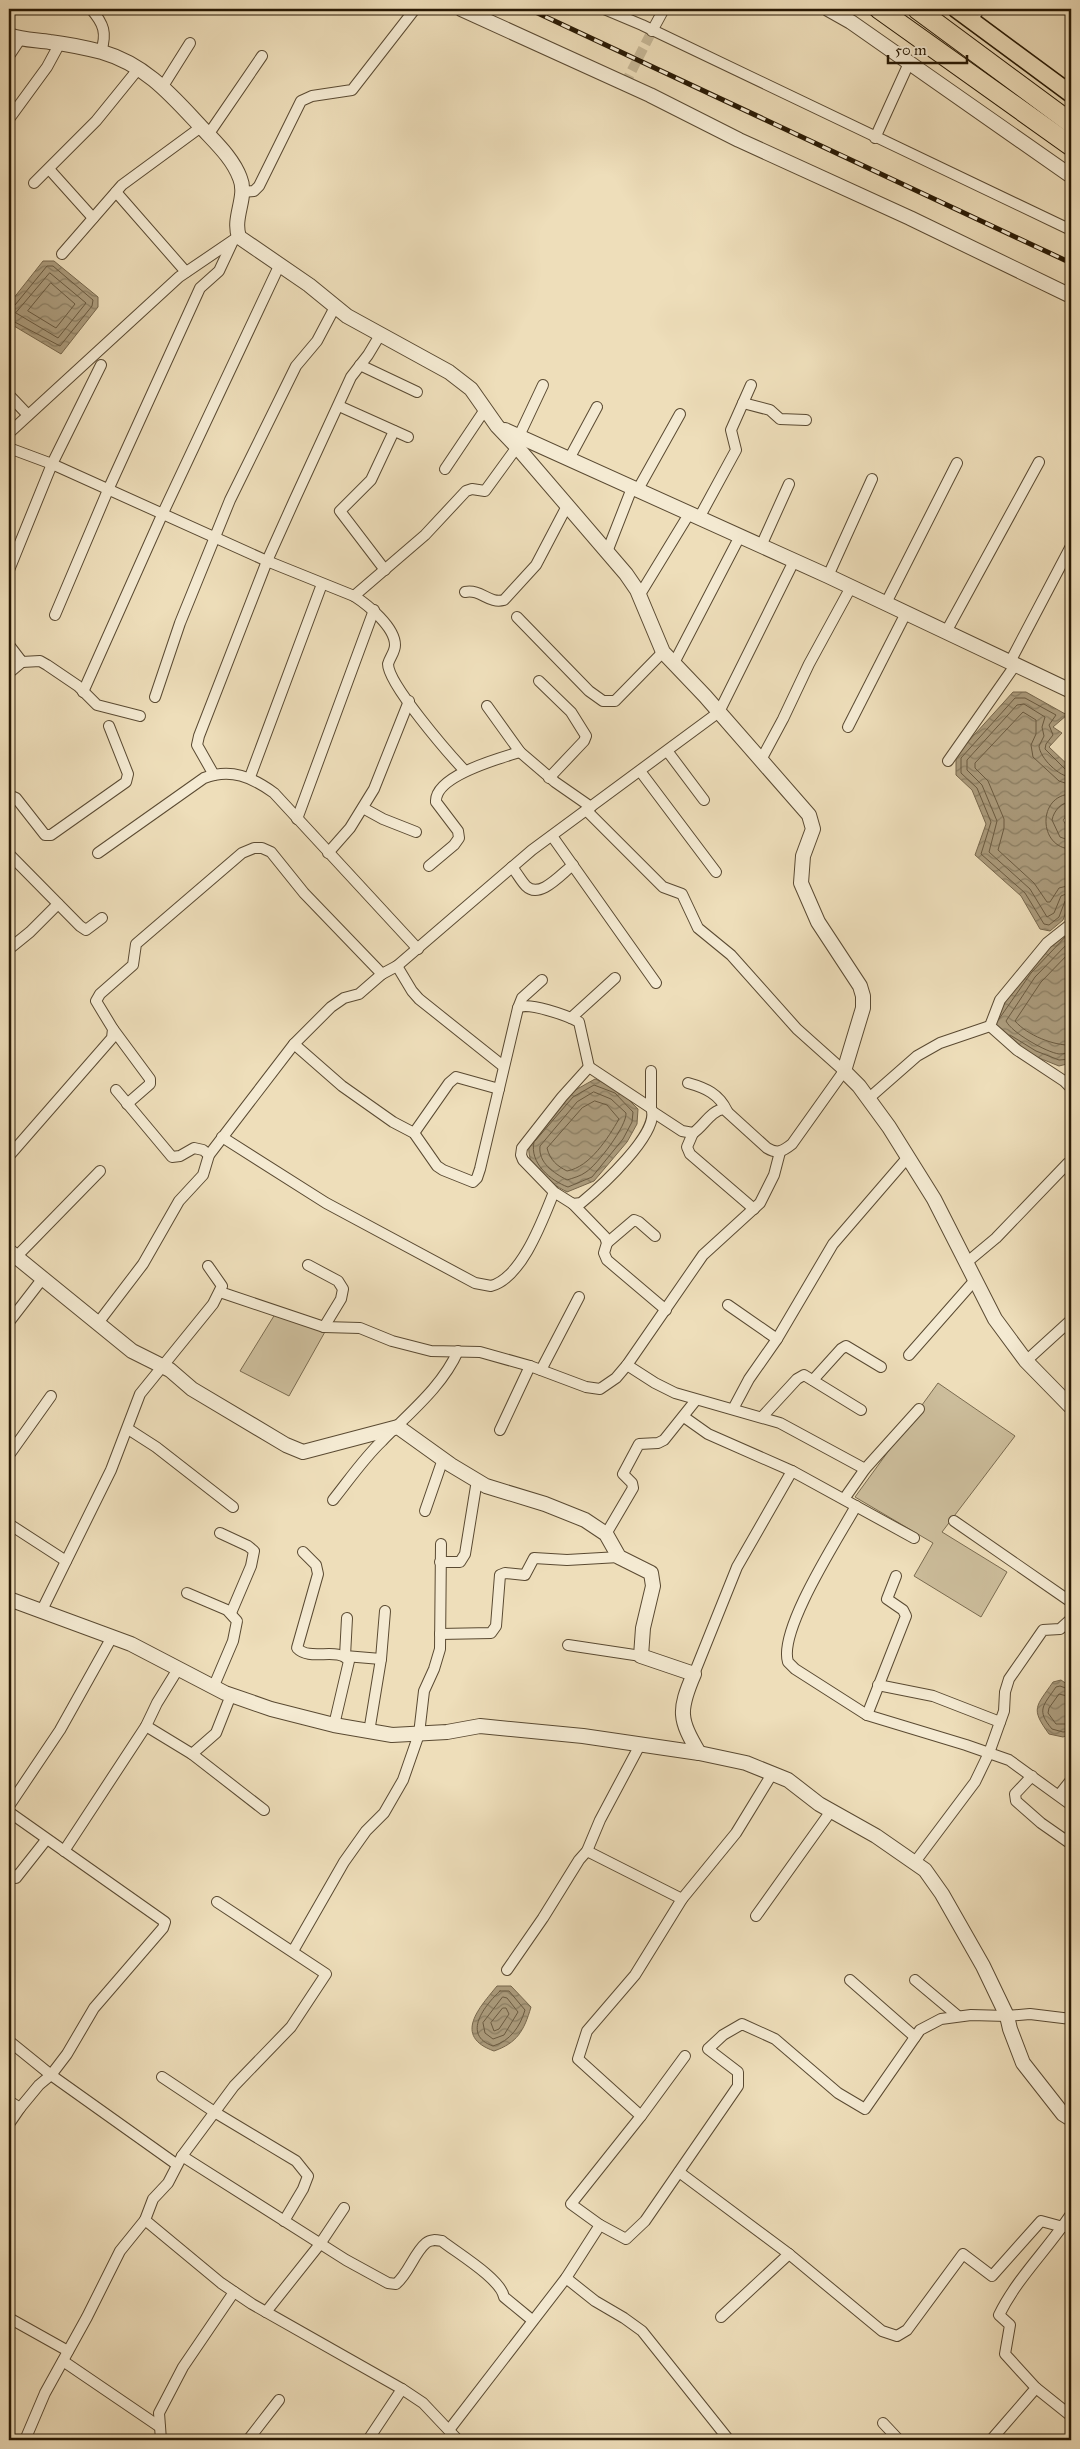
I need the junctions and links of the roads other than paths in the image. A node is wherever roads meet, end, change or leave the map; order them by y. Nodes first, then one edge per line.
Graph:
1 (92, 9) edge
2 (415, 9) edge
3 (461, 9) edge
4 (604, 9) edge
5 (664, 9) edge
6 (828, 9) edge
7 (879, 9) edge
8 (917, 9) edge
9 (956, 9) edge
10 (976, 14) edge
11 (652, 31) junction
12 (15, 36) edge
13 (60, 43) junction
14 (190, 43) dead end
15 (101, 52) junction
16 (9, 56) edge
17 (262, 56) dead end
18 (909, 63) junction
19 (139, 68) junction
20 (163, 86) junction
21 (1071, 94) edge
22 (9, 119) edge
23 (1071, 123) edge
24 (205, 131) junction
25 (875, 138) junction
26 (1071, 146) edge
27 (49, 169) junction
28 (1071, 176) edge
29 (34, 184) dead end
30 (116, 192) junction
31 (242, 192) junction
32 (94, 218) junction
33 (1071, 230) edge
34 (236, 239) junction
35 (62, 254) dead end
36 (280, 264) junction
37 (186, 272) junction
38 (1071, 296) edge
39 (335, 307) junction
40 (380, 335) junction
41 (101, 365) dead end
42 (360, 365) junction
43 (543, 385) dead end
44 (751, 385) dead end
45 (417, 392) dead end
46 (9, 395) edge
47 (743, 402) junction
48 (339, 406) junction
49 (597, 407) dead end
50 (486, 408) junction
51 (680, 414) dead end
52 (28, 415) junction
53 (806, 420) dead end
54 (394, 431) junction
55 (9, 433) edge
56 (408, 437) dead end
57 (518, 442) junction
58 (9, 448) edge
59 (569, 459) junction
60 (1038, 462) dead end
61 (957, 463) dead end
62 (52, 464) junction
63 (445, 469) dead end
64 (872, 478) dead end
65 (789, 484) dead end
66 (108, 490) junction
67 (635, 490) junction
68 (567, 506) junction
69 (162, 515) junction
70 (694, 516) junction
71 (740, 536) junction
72 (213, 537) junction
73 (762, 546) junction
74 (1071, 546) edge
75 (607, 552) junction
76 (267, 561) junction
77 (794, 561) junction
78 (9, 570) edge
79 (385, 570) junction
80 (828, 576) junction
81 (322, 584) junction
82 (851, 587) junction
83 (465, 592) dead end
84 (354, 596) junction
85 (639, 596) junction
86 (886, 603) junction
87 (374, 610) junction
88 (906, 612) junction
89 (55, 615) dead end
90 (517, 616) dead end
91 (946, 632) junction
92 (9, 645) edge
93 (663, 652) junction
94 (22, 662) junction
95 (674, 663) junction
96 (1013, 663) junction
97 (9, 673) edge
98 (539, 681) dead end
99 (1071, 691) edge
100 (83, 692) junction
101 (156, 697) dead end
102 (409, 701) junction
103 (487, 706) dead end
104 (719, 712) junction
105 (140, 716) dead end
106 (109, 726) dead end
107 (848, 727) dead end
108 (520, 752) junction
109 (668, 752) junction
110 (761, 760) junction
111 (948, 761) dead end
112 (465, 771) junction
113 (640, 771) junction
114 (214, 774) junction
115 (250, 777) junction
116 (549, 778) junction
117 (9, 795) edge
118 (704, 800) dead end
119 (363, 808) junction
120 (589, 809) junction
121 (297, 820) junction
122 (416, 832) dead end
123 (552, 836) junction
124 (98, 853) dead end
125 (328, 853) junction
126 (9, 854) edge
127 (572, 865) junction
128 (429, 866) dead end
129 (512, 867) junction
130 (716, 872) dead end
131 (58, 904) junction
132 (102, 918) dead end
133 (1071, 924) edge
134 (9, 949) edge
135 (418, 949) junction
136 (397, 966) junction
137 (382, 974) junction
138 (615, 978) dead end
139 (542, 980) dead end
140 (656, 983) dead end
141 (518, 1008) junction
142 (571, 1018) junction
143 (990, 1026) junction
144 (113, 1029) junction
145 (294, 1044) junction
146 (503, 1066) junction
147 (589, 1067) junction
148 (844, 1070) junction
149 (651, 1071) dead end
150 (688, 1083) dead end
151 (498, 1088) junction
152 (1071, 1088) edge
153 (116, 1090) dead end
154 (868, 1098) junction
155 (127, 1104) junction
156 (652, 1110) junction
157 (726, 1111) junction
158 (414, 1133) junction
159 (693, 1133) junction
160 (222, 1137) junction
161 (780, 1152) junction
162 (209, 1155) junction
163 (9, 1156) edge
164 (908, 1157) junction
165 (1068, 1163) dead end
166 (100, 1171) dead end
167 (554, 1192) junction
168 (573, 1204) junction
169 (754, 1209) junction
170 (655, 1236) dead end
171 (607, 1243) junction
172 (12, 1254) edge
173 (966, 1263) junction
174 (208, 1266) dead end
175 (308, 1266) dead end
176 (43, 1278) junction
177 (975, 1280) junction
178 (220, 1292) junction
179 (579, 1297) dead end
180 (728, 1305) dead end
181 (666, 1310) junction
182 (1071, 1320) edge
183 (9, 1322) edge
184 (98, 1324) junction
185 (324, 1327) junction
186 (776, 1339) junction
187 (458, 1351) junction
188 (909, 1355) dead end
189 (1026, 1361) junction
190 (627, 1365) junction
191 (161, 1366) junction
192 (530, 1366) junction
193 (881, 1366) dead end
194 (541, 1370) junction
195 (813, 1380) junction
196 (51, 1396) dead end
197 (696, 1400) junction
198 (1071, 1407) edge
199 (733, 1409) junction
200 (919, 1409) dead end
201 (861, 1410) dead end
202 (684, 1417) junction
203 (762, 1417) junction
204 (398, 1427) junction
205 (128, 1429) junction
206 (500, 1430) dead end
207 (9, 1455) edge
208 (443, 1459) junction
209 (865, 1469) junction
210 (792, 1471) junction
211 (477, 1480) junction
212 (844, 1499) junction
213 (333, 1500) dead end
214 (856, 1506) junction
215 (233, 1507) dead end
216 (426, 1511) dead end
217 (954, 1521) dead end
218 (9, 1524) edge
219 (220, 1533) dead end
220 (606, 1534) junction
221 (914, 1538) dead end
222 (441, 1544) dead end
223 (303, 1552) dead end
224 (620, 1557) junction
225 (66, 1561) junction
226 (440, 1562) junction
227 (896, 1576) dead end
228 (187, 1593) dead end
229 (9, 1600) edge
230 (1071, 1602) edge
231 (386, 1611) dead end
232 (41, 1612) junction
233 (231, 1612) junction
234 (347, 1618) dead end
235 (1071, 1619) edge
236 (440, 1634) junction
237 (112, 1637) junction
238 (568, 1645) dead end
239 (345, 1656) junction
240 (641, 1656) junction
241 (381, 1659) junction
242 (178, 1669) junction
243 (694, 1674) junction
244 (878, 1685) junction
245 (213, 1688) junction
246 (231, 1696) junction
247 (867, 1715) junction
248 (1000, 1722) junction
249 (334, 1725) junction
250 (146, 1726) junction
251 (369, 1732) junction
252 (419, 1734) junction
253 (640, 1743) junction
254 (699, 1753) junction
255 (989, 1753) junction
256 (192, 1754) junction
257 (772, 1774) junction
258 (1032, 1776) junction
259 (1071, 1780) edge
260 (1059, 1795) junction
261 (1071, 1805) edge
262 (9, 1806) edge
263 (264, 1810) dead end
264 (831, 1811) junction
265 (9, 1812) edge
266 (46, 1840) junction
267 (1071, 1844) edge
268 (64, 1851) junction
269 (587, 1851) junction
270 (915, 1862) junction
271 (9, 1871) edge
272 (682, 1899) junction
273 (218, 1902) dead end
274 (756, 1916) dead end
275 (294, 1950) junction
276 (507, 1970) dead end
277 (850, 1980) dead end
278 (915, 1980) dead end
279 (958, 2016) junction
280 (1007, 2016) junction
281 (1071, 2019) edge
282 (915, 2037) junction
283 (9, 2041) edge
284 (685, 2056) dead end
285 (51, 2075) junction
286 (162, 2077) dead end
287 (9, 2101) edge
288 (20, 2108) junction
289 (216, 2113) junction
290 (642, 2116) junction
291 (1071, 2119) edge
292 (9, 2124) edge
293 (179, 2160) junction
294 (679, 2172) junction
295 (344, 2208) dead end
296 (1071, 2214) edge
297 (145, 2220) junction
298 (284, 2221) junction
299 (600, 2225) junction
300 (1063, 2226) junction
301 (320, 2244) junction
302 (789, 2254) junction
303 (566, 2278) junction
304 (234, 2292) junction
305 (266, 2312) junction
306 (721, 2317) dead end
307 (9, 2318) edge
308 (532, 2320) junction
309 (68, 2351) junction
310 (63, 2361) junction
311 (1036, 2388) junction
312 (402, 2389) junction
313 (279, 2400) dead end
314 (1071, 2416) edge
315 (883, 2423) dead end
316 (160, 2427) junction
317 (449, 2430) junction
318 (25, 2440) edge
319 (161, 2440) edge
320 (248, 2440) edge
321 (368, 2440) edge
322 (458, 2440) edge
323 (729, 2440) edge
324 (899, 2440) edge
325 (991, 2440) edge

1 - 15 street
2 - 31 street
3 - 38 street
4 - 11 street
5 - 11 street
6 - 18 street
7 - 26 highway
8 - 23 highway
9 - 10 main road
10 - 21 main road
11 - 25 street
12 - 13 street
12 - 16 street
13 - 15 street
13 - 22 street
14 - 20 street
15 - 19 street
17 - 24 street
18 - 25 street
18 - 28 street
19 - 20 street
19 - 27 street
20 - 24 street
24 - 30 street
24 - 31 street
25 - 33 street
27 - 29 street
27 - 32 street
30 - 32 street
30 - 37 street
31 - 34 street
32 - 35 street
34 - 36 street
34 - 37 street
34 - 66 street
36 - 39 street
36 - 69 street
37 - 52 street
39 - 40 street
39 - 72 street
40 - 42 street
40 - 50 street
41 - 62 street
42 - 45 street
42 - 48 street
43 - 57 street
44 - 47 street
46 - 52 street
47 - 53 street
47 - 70 street
48 - 54 street
48 - 76 street
49 - 59 street
50 - 57 street
50 - 63 street
51 - 67 street
52 - 55 street
54 - 56 street
54 - 79 street
57 - 59 street
57 - 68 street
57 - 79 street
58 - 62 street
59 - 67 street
60 - 91 street
61 - 86 street
62 - 66 street
62 - 78 street
64 - 80 street
65 - 73 street
66 - 69 street
66 - 89 street
67 - 70 street
67 - 75 street
68 - 75 street
68 - 83 street
69 - 72 street
69 - 100 street
70 - 71 street
70 - 85 street
71 - 73 street
71 - 95 street
72 - 76 street
72 - 101 street
73 - 77 street
74 - 96 street
75 - 85 street
76 - 81 street
76 - 114 street
77 - 80 street
77 - 104 street
79 - 84 street
80 - 82 street
81 - 84 street
81 - 115 street
82 - 86 street
82 - 110 street
84 - 87 street
85 - 93 street
86 - 88 street
87 - 102 street
87 - 121 street
88 - 91 street
88 - 107 street
90 - 93 street
91 - 96 street
92 - 94 street
93 - 95 street
94 - 97 street
94 - 100 street
95 - 104 street
96 - 99 street
96 - 111 street
98 - 116 street
100 - 105 street
102 - 112 street
102 - 119 street
103 - 108 street
104 - 109 street
104 - 110 street
106 - 117 street
108 - 112 street
108 - 116 street
109 - 113 street
109 - 118 street
110 - 148 street
112 - 128 street
113 - 120 street
113 - 130 street
114 - 115 street
114 - 124 street
115 - 121 street
116 - 120 street
119 - 122 street
119 - 125 street
120 - 123 street
120 - 148 street
121 - 125 street
123 - 127 street
123 - 129 street
125 - 135 street
126 - 131 street
127 - 129 street
127 - 140 street
129 - 135 street
131 - 132 street
131 - 134 street
133 - 143 street
135 - 136 street
136 - 137 street
136 - 146 street
137 - 144 street
137 - 145 street
138 - 142 street
139 - 141 street
141 - 142 street
141 - 146 street
142 - 147 street
143 - 152 street
143 - 154 street
144 - 155 street
144 - 163 street
145 - 158 street
145 - 160 street
146 - 151 street
147 - 156 street
147 - 167 street
148 - 154 street
148 - 161 street
149 - 156 street
150 - 157 street
151 - 158 street
151 - 158 street
153 - 155 street
154 - 164 street
155 - 162 street
156 - 159 street
156 - 168 street
157 - 159 street
157 - 161 street
159 - 169 street
160 - 162 street
160 - 167 street
161 - 169 street
162 - 184 street
164 - 173 street
164 - 186 street
165 - 173 street
166 - 172 street
167 - 168 street
168 - 171 street
169 - 181 street
170 - 171 street
171 - 181 street
172 - 176 street
173 - 177 street
174 - 178 street
175 - 185 street
176 - 183 street
176 - 184 street
177 - 188 street
177 - 189 street
178 - 185 street
178 - 191 street
179 - 194 street
180 - 186 street
181 - 190 street
182 - 189 street
184 - 191 street
185 - 187 street
186 - 199 street
187 - 192 street
187 - 204 street
189 - 198 street
190 - 194 street
190 - 197 street
191 - 204 street
191 - 205 street
192 - 194 street
192 - 206 street
193 - 195 street
195 - 201 street
195 - 203 street
196 - 207 street
197 - 199 street
197 - 202 street
199 - 203 street
200 - 209 street
202 - 210 street
202 - 220 street
203 - 209 street
204 - 208 street
204 - 213 street
205 - 215 street
205 - 225 street
208 - 211 street
208 - 216 street
209 - 212 street
210 - 212 street
210 - 243 street
211 - 220 street
211 - 226 street
212 - 214 street
214 - 221 street
214 - 247 street
217 - 230 street
218 - 225 street
219 - 233 street
220 - 224 street
222 - 226 street
223 - 239 street
224 - 236 street
224 - 240 street
225 - 232 street
226 - 236 street
227 - 244 street
228 - 233 street
229 - 232 street
231 - 241 street
232 - 237 street
233 - 245 street
234 - 239 street
235 - 248 street
236 - 252 street
237 - 242 street
237 - 262 street
238 - 240 street
239 - 241 street
239 - 249 street
240 - 243 street
241 - 251 street
242 - 245 street
242 - 250 street
243 - 254 street
244 - 247 street
244 - 248 street
245 - 246 street
246 - 249 street
246 - 256 street
247 - 255 street
248 - 255 street
249 - 251 street
250 - 256 street
250 - 268 street
251 - 252 street
252 - 253 street
252 - 275 street
253 - 254 street
253 - 269 street
254 - 257 street
255 - 258 street
255 - 270 street
256 - 263 street
257 - 264 street
257 - 272 street
258 - 260 street
258 - 267 street
259 - 260 street
260 - 261 street
264 - 270 street
264 - 274 street
265 - 266 street
266 - 268 street
266 - 271 street
268 - 285 street
269 - 272 street
269 - 276 street
270 - 280 street
272 - 290 street
273 - 275 street
275 - 289 street
277 - 282 street
278 - 279 street
279 - 280 street
279 - 282 street
280 - 281 street
280 - 291 street
282 - 294 street
283 - 285 street
284 - 290 street
285 - 288 street
285 - 293 street
286 - 289 street
287 - 288 street
288 - 292 street
289 - 293 street
289 - 298 street
290 - 299 street
293 - 297 street
293 - 298 street
294 - 299 street
294 - 302 street
295 - 301 street
296 - 300 street
297 - 304 street
297 - 309 street
298 - 301 street
299 - 303 street
300 - 302 street
300 - 311 street
301 - 305 street
301 - 308 street
302 - 306 street
303 - 308 street
303 - 323 street
304 - 305 street
304 - 316 street
305 - 312 street
307 - 309 street
308 - 317 street
309 - 310 street
310 - 316 street
310 - 318 street
311 - 314 street
311 - 325 street
312 - 317 street
312 - 321 street
313 - 320 street
315 - 324 street
316 - 319 street
317 - 322 street

